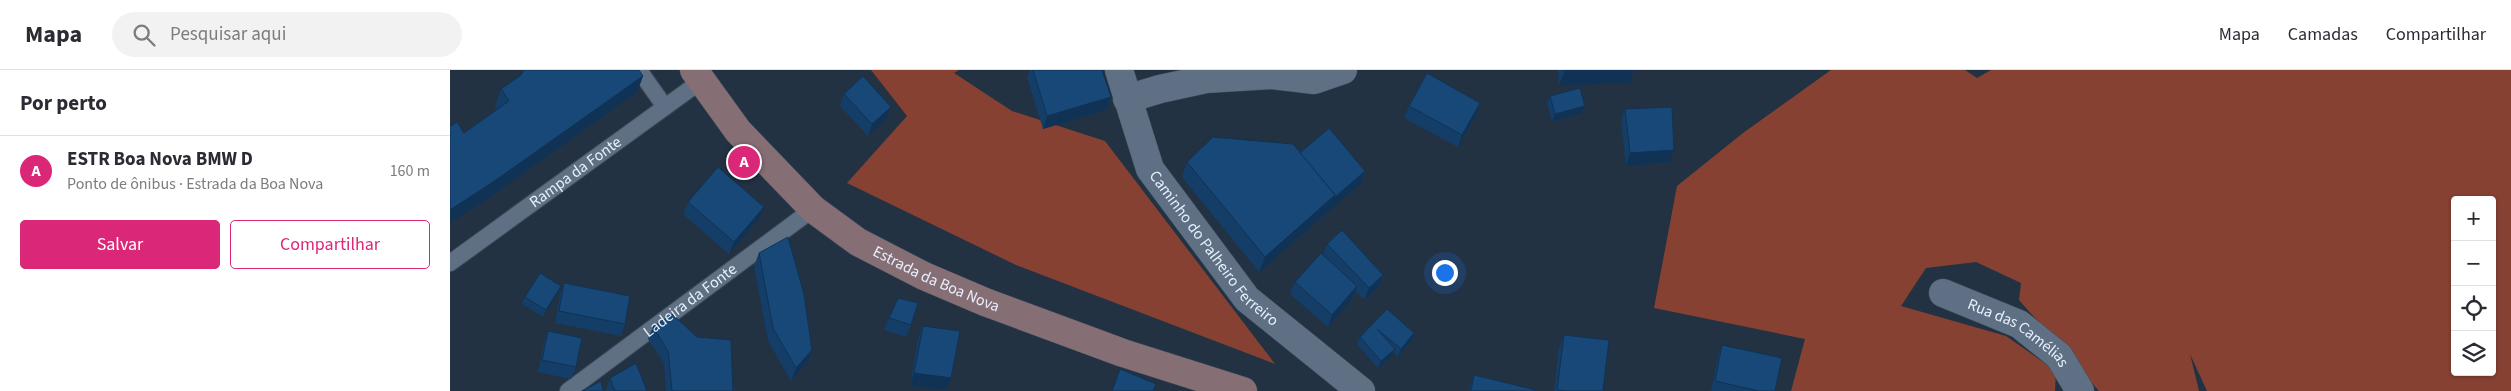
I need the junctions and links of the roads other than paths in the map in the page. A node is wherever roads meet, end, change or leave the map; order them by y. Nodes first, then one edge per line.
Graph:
1 (639, 70) edge
2 (1119, 70) edge
3 (1344, 70) edge
4 (697, 76) edge
5 (1127, 99) junction
6 (665, 107) junction
7 (813, 209) junction
8 (450, 263) edge
9 (1943, 293) dead end
10 (568, 391) edge
11 (1242, 391) edge
12 (1361, 391) edge
13 (2080, 391) edge

1 - 6 lane
2 - 5 street, Caminho do Palheiro Ferreiro
3 - 5 street
4 - 6 lane, Rampa da Fonte
4 - 7 main road, Estrada da Boa Nova
5 - 12 street, Caminho do Palheiro Ferreiro
6 - 8 lane, Rampa da Fonte
7 - 10 lane, Ladeira da Fonte
7 - 11 main road, Estrada da Boa Nova
9 - 13 street, Rua das Camélias

